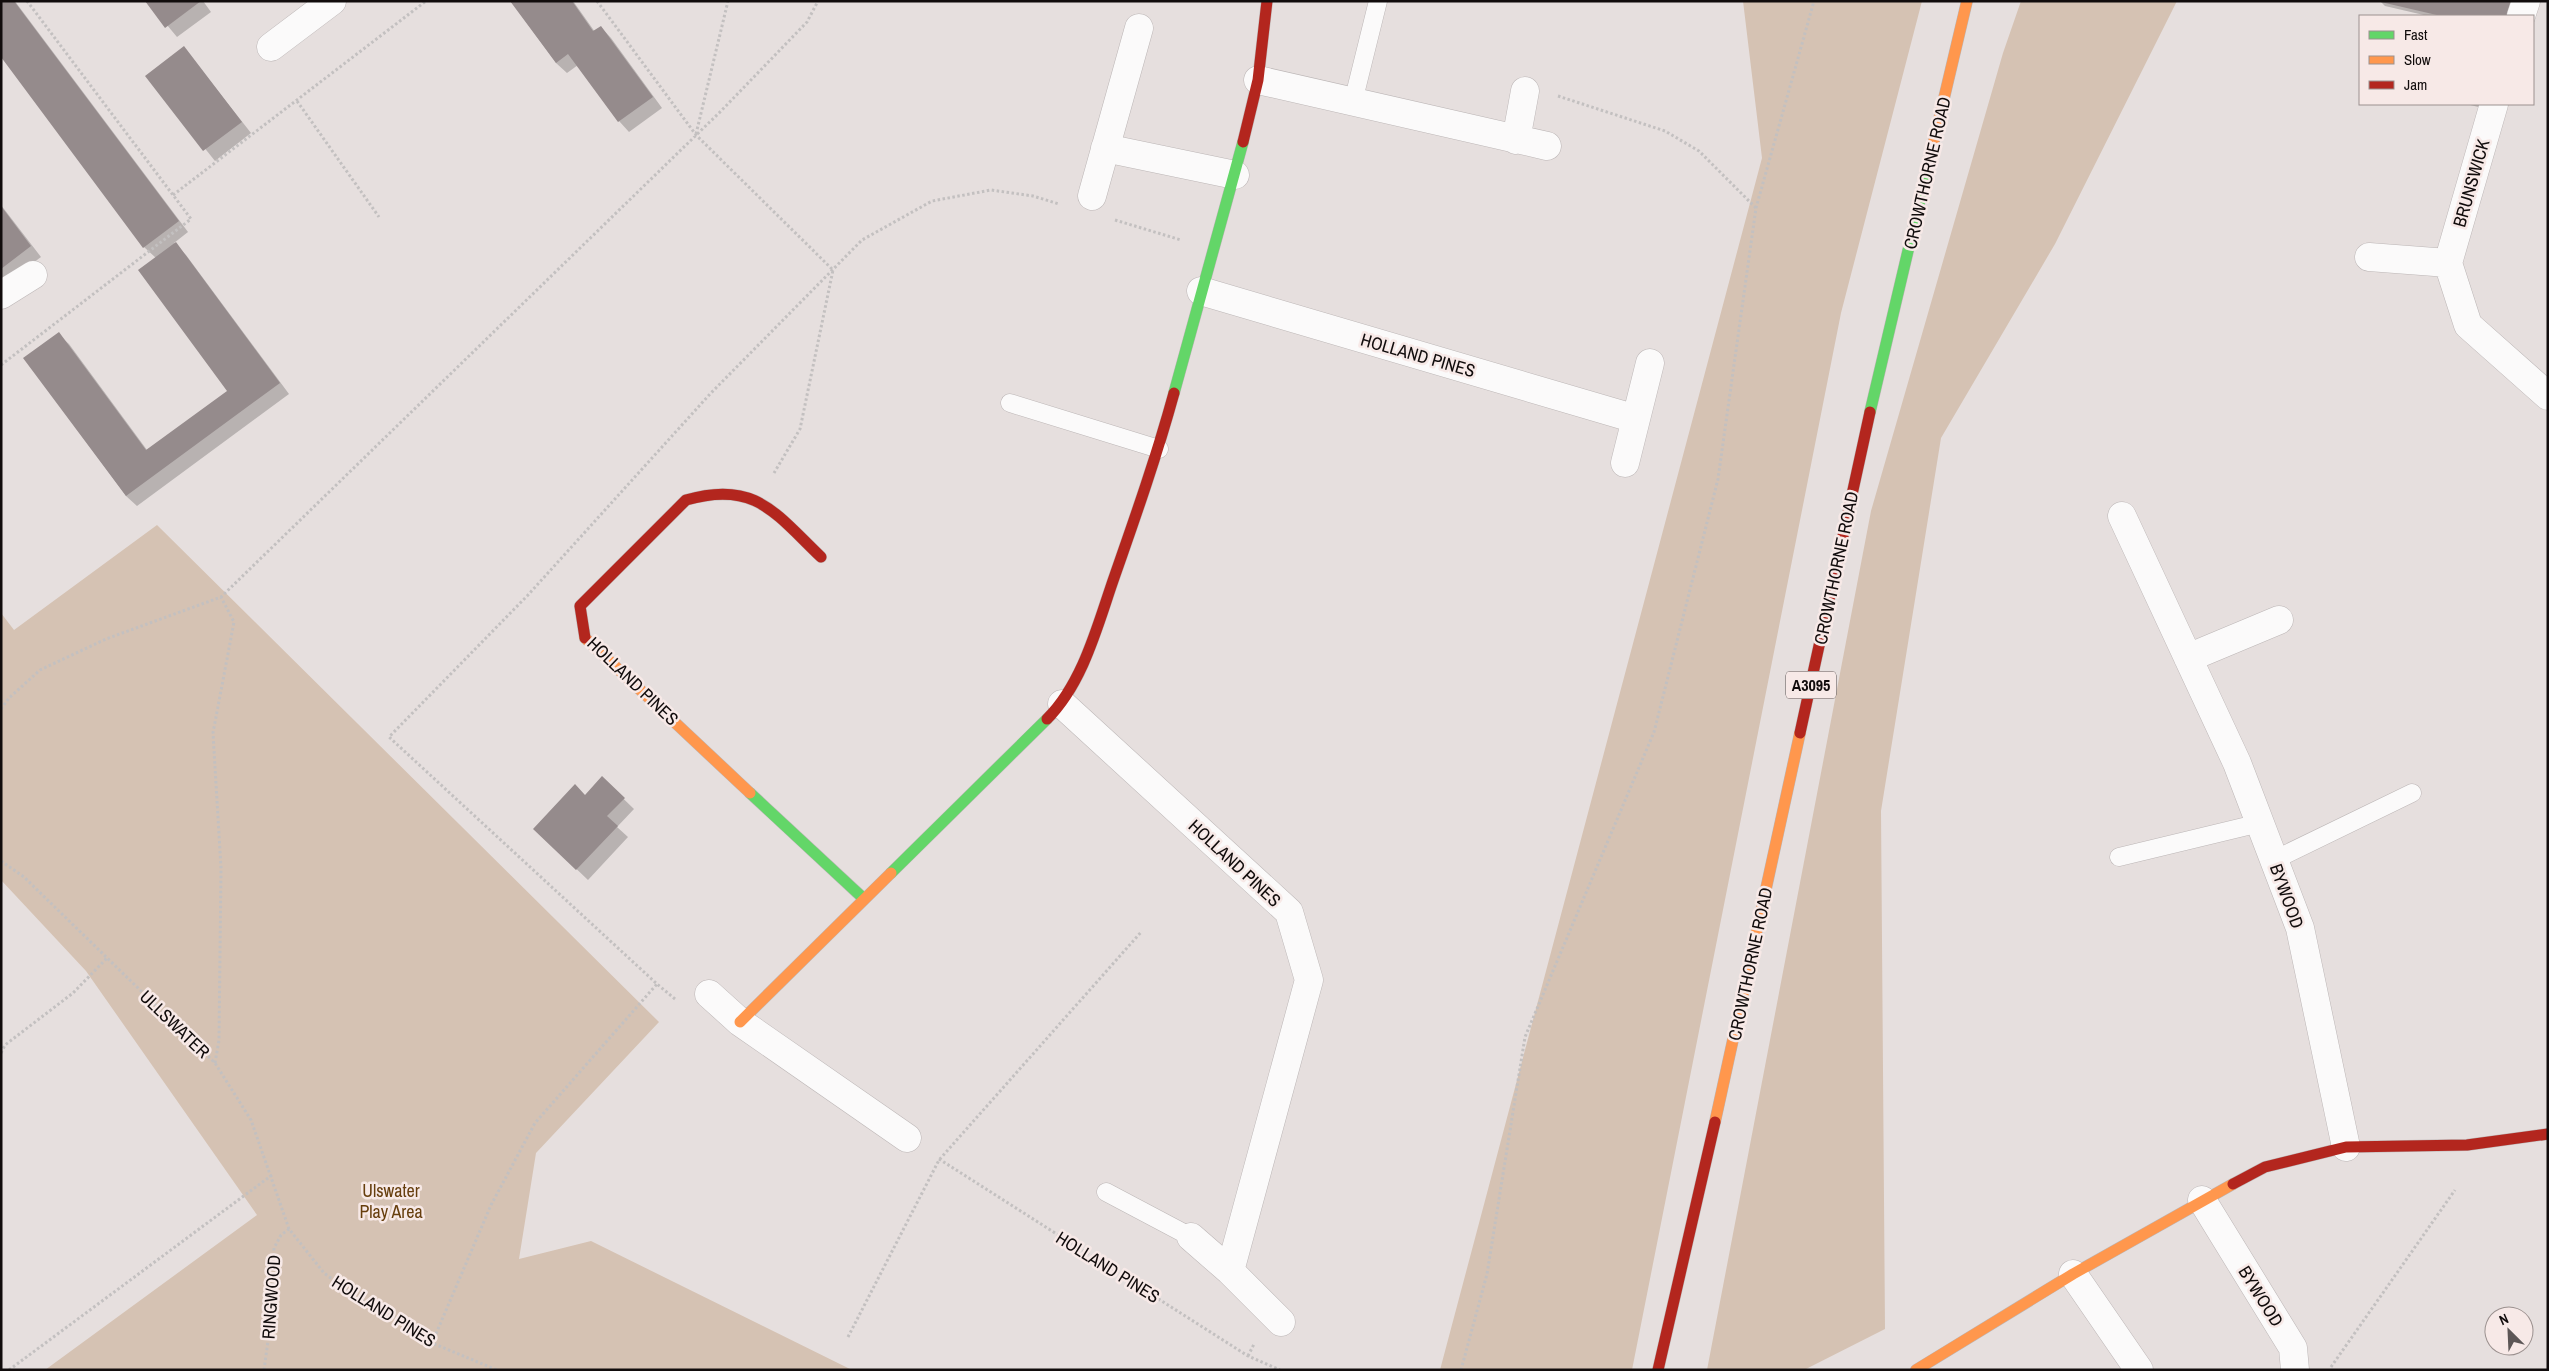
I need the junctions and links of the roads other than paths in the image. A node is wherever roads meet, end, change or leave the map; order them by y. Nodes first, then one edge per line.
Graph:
1 (332, 1) edge
2 (1267, 1) edge
3 (1378, 1) edge
4 (1967, 1) edge
5 (2526, 1) edge
6 (2521, 15) edge
7 (1139, 28) dead end
8 (271, 48) dead end
9 (1258, 80) junction
10 (1525, 91) road end
11 (1353, 102) junction
12 (2494, 105) edge
13 (1516, 140) junction
14 (1547, 146) dead end
15 (1105, 148) junction
16 (1234, 175) junction
17 (1092, 196) dead end
18 (2369, 257) dead end
19 (2448, 263) junction
20 (33, 275) dead end
21 (1201, 291) junction
22 (1, 295) edge
23 (1650, 363) dead end
24 (2548, 396) edge
25 (1010, 403) dead end
26 (1636, 419) junction
27 (1159, 449) junction
28 (1625, 462) dead end
29 (2122, 516) dead end
30 (821, 557) dead end
31 (2279, 620) dead end
32 (2188, 658) junction
33 (1062, 704) junction
34 (2412, 793) dead end
35 (2260, 823) junction
36 (2119, 857) dead end
37 (2274, 860) junction
38 (863, 898) junction
39 (709, 994) dead end
40 (740, 1022) junction
41 (2548, 1134) edge
42 (907, 1138) road end
43 (2346, 1147) junction
44 (1106, 1192) dead end
45 (2202, 1200) junction
46 (1191, 1237) joint
47 (1230, 1271) junction
48 (2073, 1274) junction
49 (1281, 1322) dead end
50 (1658, 1370) edge
51 (1916, 1370) edge
52 (2139, 1370) edge
53 (2295, 1370) edge

1 - 8 street
2 - 9 street
3 - 11 lane
4 - 50 street, CROWTHORNE ROAD / A3095
5 - 6 street
7 - 15 street
9 - 11 street
9 - 16 street
10 - 13 street
11 - 13 street
12 - 19 street, BRUNSWICK
13 - 14 street
15 - 16 street
15 - 17 street
16 - 21 street
18 - 19 street
19 - 24 street
20 - 22 street
21 - 26 street, HOLLAND PINES
21 - 27 street
23 - 26 street
25 - 27 lane
26 - 28 street
27 - 33 street
29 - 32 street, BYWOOD
30 - 38 street, HOLLAND PINES
31 - 32 street
32 - 35 street, BYWOOD
33 - 38 street
33 - 47 street, HOLLAND PINES
34 - 37 lane
35 - 36 lane
35 - 37 street, BYWOOD
37 - 43 street, BYWOOD
38 - 40 street
39 - 40 street
40 - 42 street
41 - 43 street
43 - 45 street
44 - 46 lane
45 - 48 street
45 - 53 street, BYWOOD
46 - 47 street
47 - 49 street
48 - 51 street
48 - 52 street

